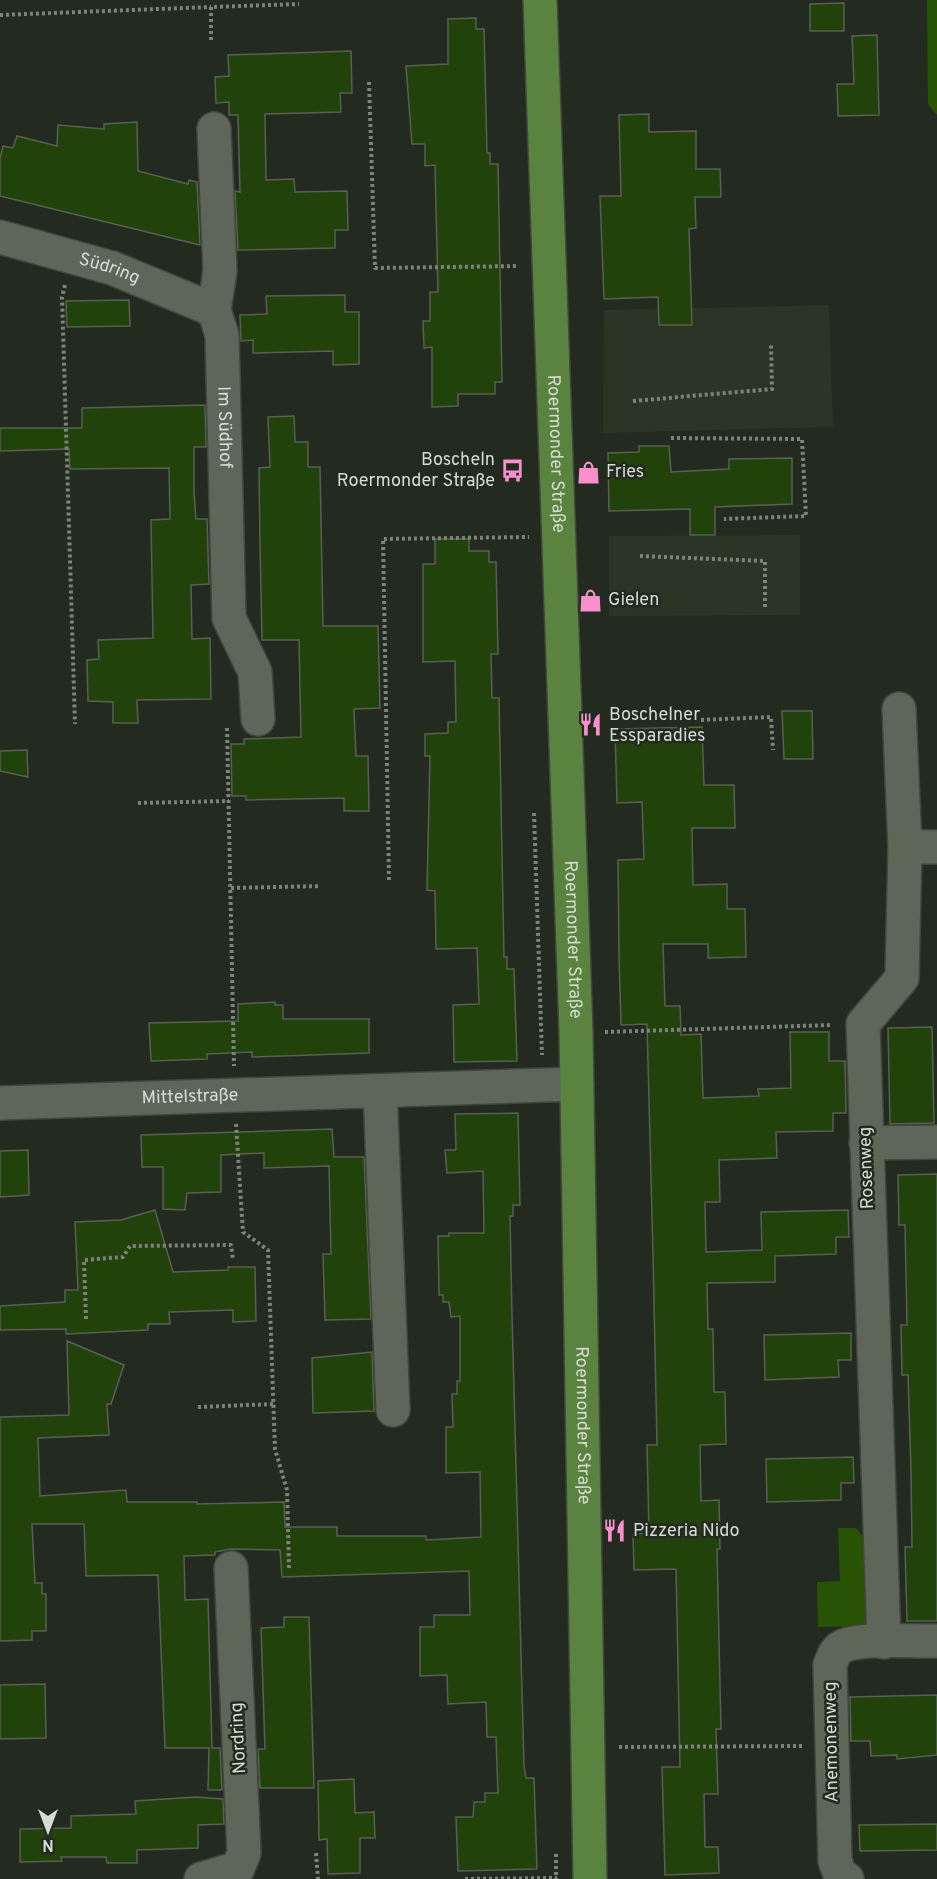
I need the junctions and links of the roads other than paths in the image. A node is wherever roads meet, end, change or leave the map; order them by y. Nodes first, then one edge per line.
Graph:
1 (540, 0) edge
2 (214, 129) dead end
3 (0, 237) edge
4 (214, 310) junction
5 (899, 709) dead end
6 (242, 719) road end
7 (904, 847) junction
8 (937, 847) edge
9 (577, 1084) junction
10 (380, 1091) junction
11 (0, 1102) edge
12 (937, 1142) edge
13 (866, 1143) junction
14 (393, 1410) dead end
15 (231, 1568) dead end
16 (937, 1641) edge
17 (884, 1642) junction
18 (590, 1878) edge
19 (201, 1879) edge
20 (847, 1879) edge

1 - 9 main road, Roermonder Straße
2 - 4 street, Im Südhof
3 - 4 street, Südring
4 - 6 street, Im Südhof
5 - 7 street
7 - 8 street
7 - 13 street, Rosenweg
9 - 10 street, Mittelstraße
9 - 18 main road, Roermonder Straße
10 - 11 street, Mittelstraße
10 - 14 street
12 - 13 street
13 - 17 street, Rosenweg
15 - 19 street, Nordring
16 - 17 street
17 - 20 street, Anemonenweg

